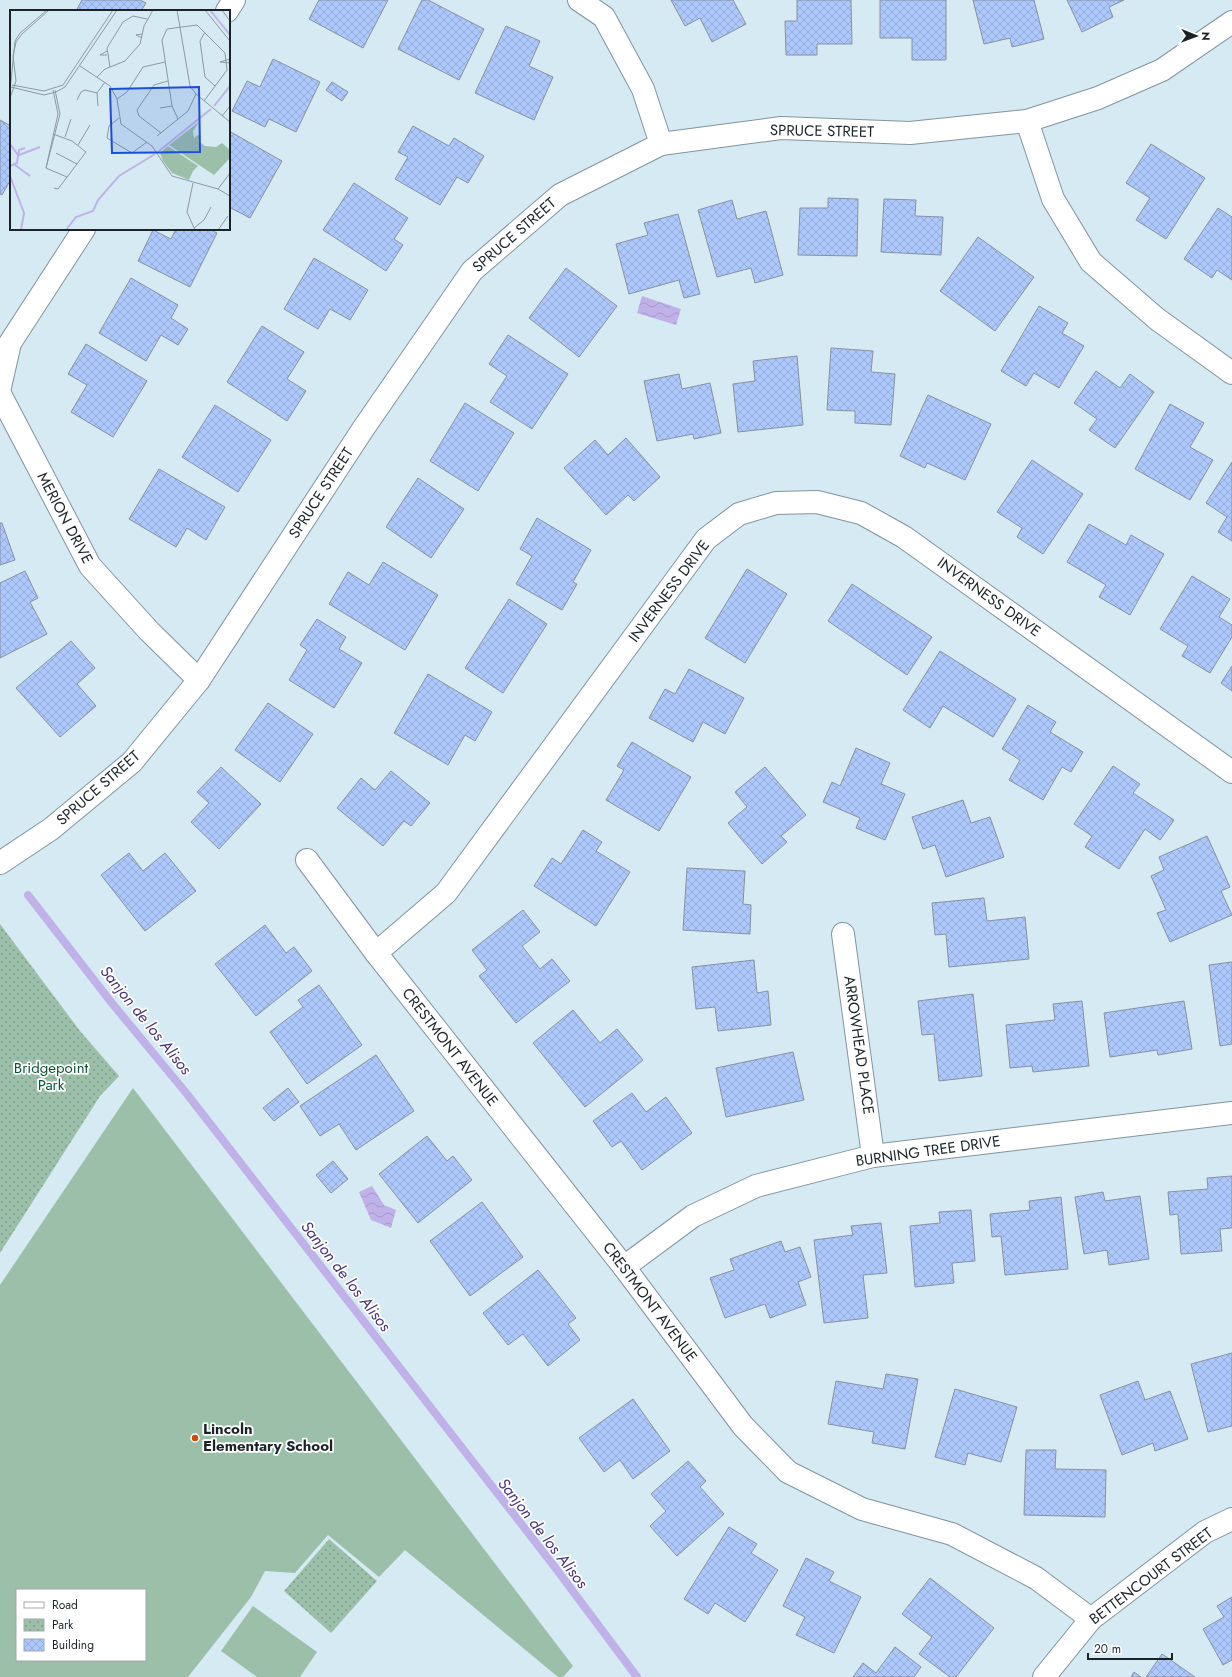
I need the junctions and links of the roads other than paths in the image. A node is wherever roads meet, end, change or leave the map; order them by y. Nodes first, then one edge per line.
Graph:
1 (234, 0) edge
2 (579, 0) edge
3 (228, 10) edge
4 (1232, 22) edge
5 (1027, 121) junction
6 (661, 144) junction
7 (83, 230) edge
8 (1232, 373) edge
9 (0, 387) edge
10 (0, 394) edge
11 (199, 680) junction
12 (1232, 772) edge
13 (307, 860) dead end
14 (0, 863) edge
15 (843, 934) dead end
16 (376, 953) junction
17 (1232, 1112) edge
18 (874, 1156) junction
19 (624, 1267) junction
20 (1232, 1519) edge
21 (1091, 1619) junction
22 (1044, 1677) edge

1 - 3 street
2 - 6 street
4 - 5 street, SPRUCE STREET
5 - 6 street, SPRUCE STREET
5 - 8 street
6 - 11 street, SPRUCE STREET
7 - 9 street
10 - 11 street, MERION DRIVE
11 - 14 street, SPRUCE STREET
12 - 16 street, INVERNESS DRIVE
13 - 16 street, CRESTMONT AVENUE
15 - 18 street, ARROWHEAD PLACE
16 - 19 street, CRESTMONT AVENUE
17 - 18 street, BURNING TREE DRIVE
18 - 19 street, BURNING TREE DRIVE
19 - 21 street, CRESTMONT AVENUE
20 - 21 street, BETTENCOURT STREET
21 - 22 street, BETTENCOURT STREET

